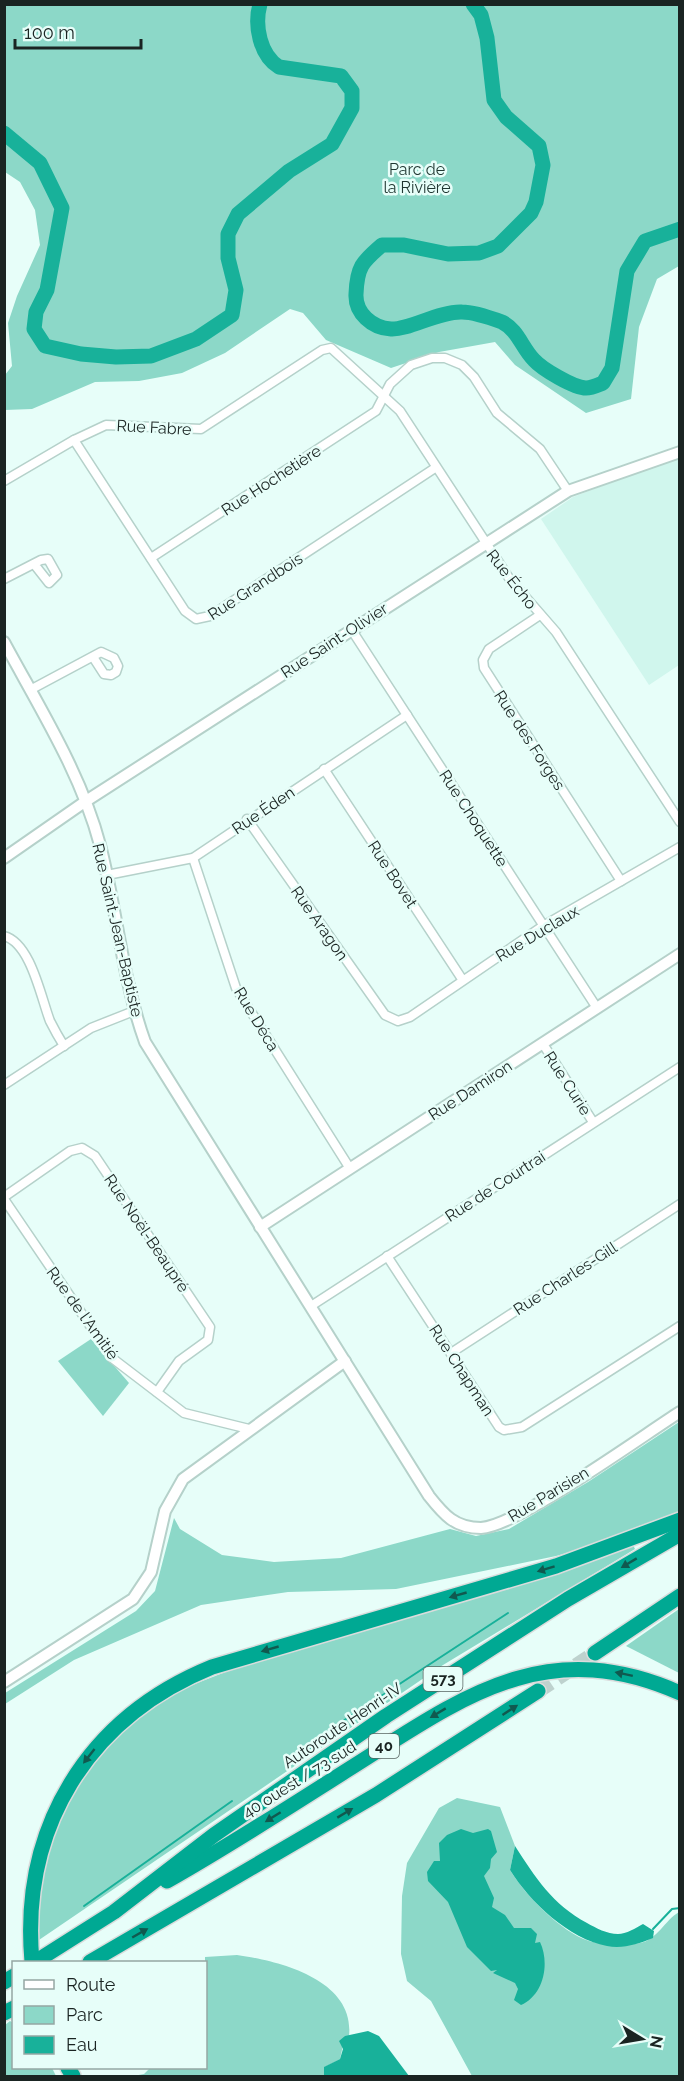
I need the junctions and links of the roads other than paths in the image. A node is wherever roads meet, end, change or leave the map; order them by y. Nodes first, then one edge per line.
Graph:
1 (331, 348) joint
2 (383, 395) junction
3 (74, 440) junction
4 (680, 452) edge
5 (435, 468) junction
6 (4, 481) edge
7 (568, 491) junction
8 (486, 544) junction
9 (151, 558) junction
10 (34, 564) dead end
11 (4, 579) edge
12 (540, 615) junction
13 (351, 629) junction
14 (4, 642) edge
15 (93, 657) dead end
16 (30, 690) junction
17 (407, 715) junction
18 (324, 769) junction
19 (86, 801) junction
20 (248, 819) junction
21 (680, 822) edge
22 (680, 848) edge
23 (4, 858) edge
24 (193, 858) junction
25 (107, 875) junction
26 (621, 881) junction
27 (543, 926) junction
28 (4, 936) edge
29 (680, 954) edge
30 (462, 979) junction
31 (597, 1008) junction
32 (134, 1011) junction
33 (398, 1021) joint
34 (543, 1044) junction
35 (64, 1046) junction
36 (680, 1067) edge
37 (4, 1085) edge
38 (594, 1122) junction
39 (349, 1167) junction
40 (4, 1198) edge
41 (680, 1204) edge
42 (260, 1227) junction
43 (387, 1256) junction
44 (310, 1306) junction
45 (680, 1326) edge
46 (451, 1353) junction
47 (345, 1361) junction
48 (157, 1392) junction
49 (680, 1412) edge
50 (249, 1429) junction
51 (680, 1520) edge
52 (680, 1534) edge
53 (680, 1596) edge
54 (596, 1653) tunnel mouth
55 (4, 1682) edge
56 (538, 1691) tunnel mouth
57 (680, 1693) edge
58 (114, 1912) junction
59 (34, 1961) edge
60 (36, 1961) edge
61 (92, 1961) edge

1 - 2 street, Rue Écho
1 - 3 street, Rue Fabre
2 - 5 street, Rue Écho
2 - 7 street, Rue Hochetière
2 - 9 street, Rue Hochetière
3 - 6 street, Rue Fabre
3 - 9 street, Rue Grandbois
4 - 7 street, Rue Saint-Olivier
5 - 8 street, Rue Écho
5 - 9 street, Rue Grandbois
7 - 8 street, Rue Saint-Olivier
8 - 12 street, Rue Écho
8 - 13 street, Rue Saint-Olivier
10 - 11 street
12 - 21 street, Rue Écho
12 - 26 street, Rue des Forges
13 - 17 street, Rue Choquette
13 - 19 street, Rue Saint-Olivier
14 - 16 street, Rue Saint-Jean-Baptiste
15 - 16 street
16 - 19 street, Rue Saint-Jean-Baptiste
17 - 18 street, Rue Éden
17 - 27 street, Rue Choquette
18 - 20 street, Rue Éden
18 - 30 street, Rue Bovet
19 - 23 street, Rue Saint-Olivier
19 - 25 street, Rue Saint-Jean-Baptiste
20 - 24 street, Rue Éden
20 - 33 street, Rue Aragon
22 - 26 street, Rue Duclaux
24 - 25 street, Rue Éden
24 - 39 street, Rue Déca
25 - 32 street, Rue Saint-Jean-Baptiste
26 - 27 street, Rue Duclaux
27 - 30 street, Rue Duclaux
27 - 31 street, Rue Choquette
28 - 35 street
29 - 31 street, Rue Damiron
30 - 33 street, Rue Duclaux
31 - 34 street, Rue Damiron
32 - 35 street
32 - 42 street, Rue Saint-Jean-Baptiste
34 - 38 street, Rue Curie
34 - 39 street, Rue Damiron
35 - 37 street
36 - 38 street, Rue de Courtrai
38 - 43 street, Rue de Courtrai
39 - 42 street, Rue Damiron
40 - 48 street, Rue de l'Amitié
40 - 48 street, Rue Noël-Beaupré
41 - 46 street, Rue Charles-Gill
42 - 44 street, Rue Saint-Jean-Baptiste
43 - 44 street, Rue de Courtrai
43 - 46 street, Rue Chapman
44 - 47 street, Rue Saint-Jean-Baptiste
45 - 46 street, Rue Chapman
47 - 49 street, Rue Parisien
47 - 50 street
48 - 50 street, Rue de l'Amitié
50 - 55 street
51 -> 59 highway
52 -> 58 highway, Autoroute Henri-IV / 573
53 - 54 highway
61 -> 56 highway
57 -> 58 highway, 40 ouest / 73 sud / 40
58 - 60 highway, Autoroute Henri-IV / 40

